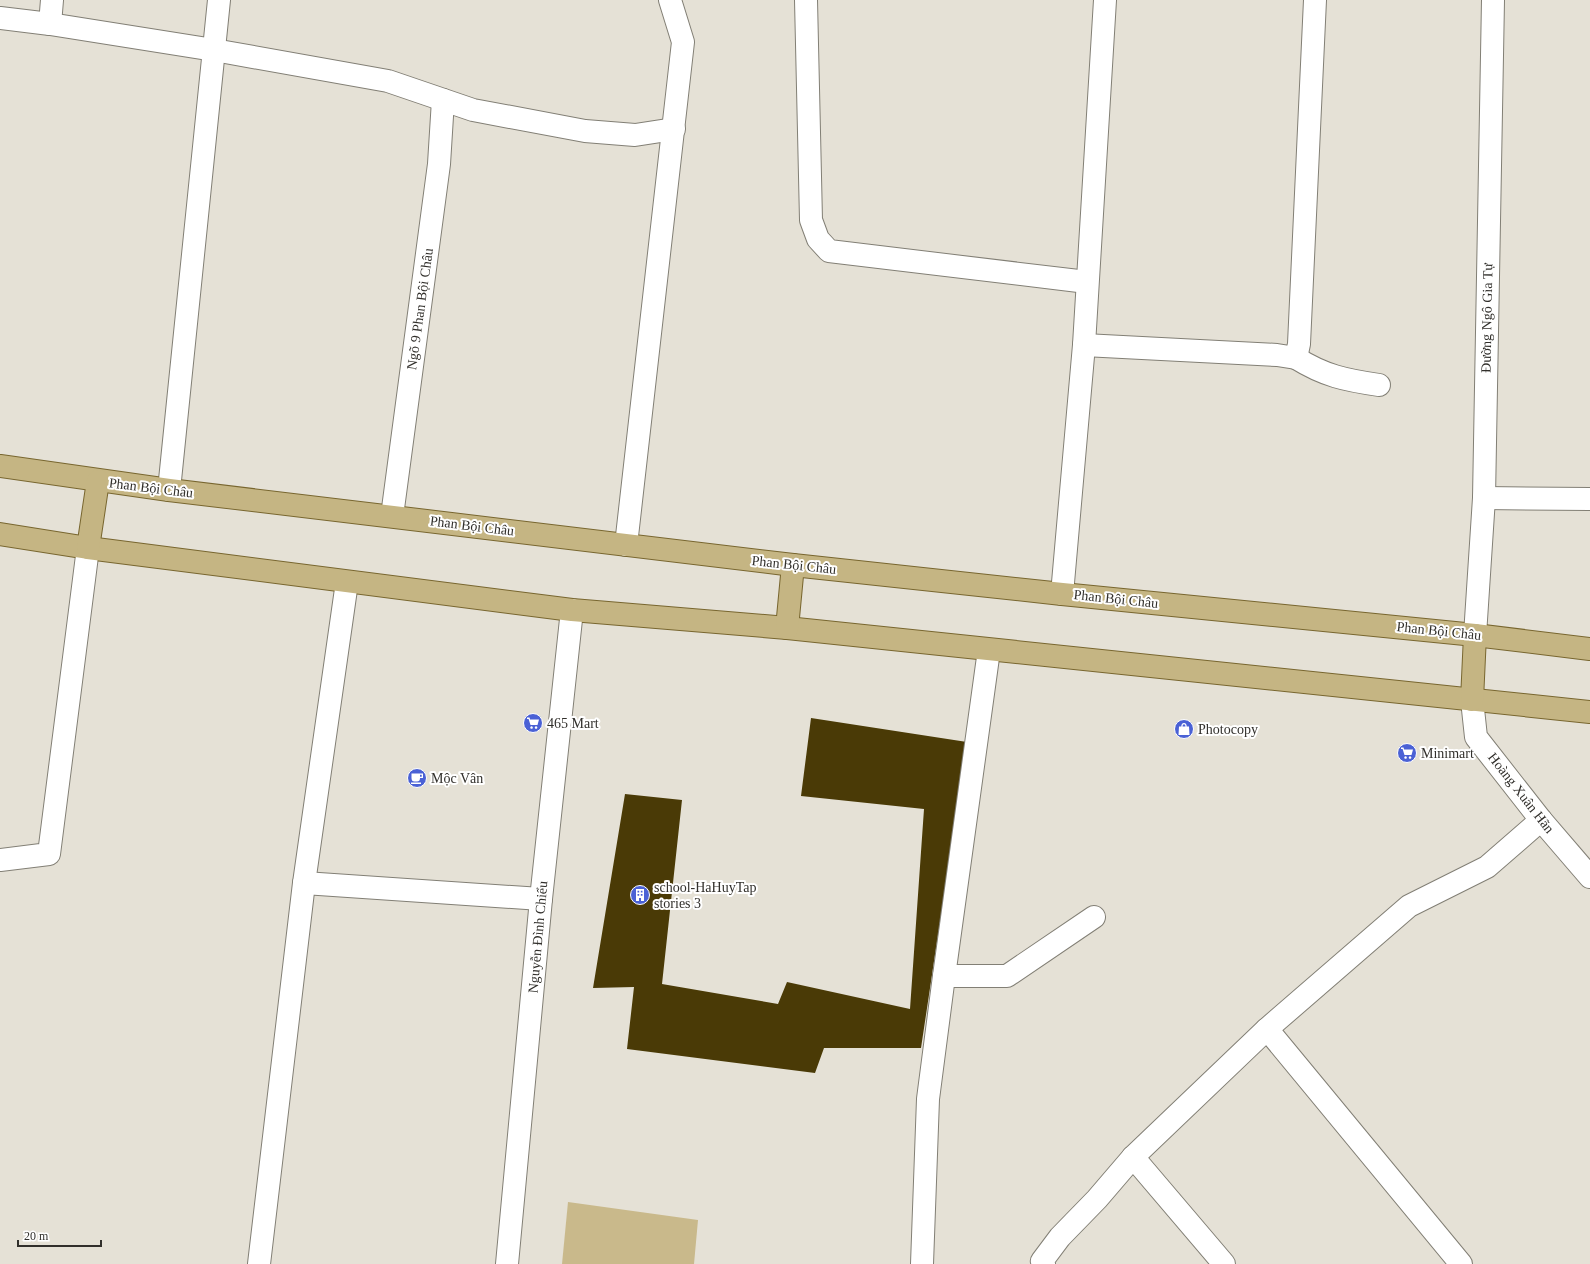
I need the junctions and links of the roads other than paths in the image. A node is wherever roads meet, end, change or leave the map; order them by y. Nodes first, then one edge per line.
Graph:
1 (52, 0) edge
2 (220, 0) edge
3 (670, 0) edge
4 (806, 0) edge
5 (1105, 0) edge
6 (1315, 0) edge
7 (1493, 0) edge
8 (0, 18) edge
9 (50, 24) junction
10 (214, 50) junction
11 (443, 100) junction
12 (674, 129) junction
13 (1088, 282) junction
14 (1084, 345) junction
15 (1296, 358) junction
16 (1379, 385) dead end
17 (0, 466) edge
18 (98, 481) junction
19 (169, 490) junction
20 (1484, 498) junction
21 (1590, 499) edge
22 (392, 516) junction
23 (0, 534) edge
24 (626, 545) junction
25 (88, 548) junction
26 (793, 565) junction
27 (347, 582) junction
28 (1062, 594) junction
29 (572, 610) junction
30 (787, 628) junction
31 (1475, 635) junction
32 (1590, 649) edge
33 (989, 650) junction
34 (1472, 700) junction
35 (1590, 712) edge
36 (1541, 820) junction
37 (0, 860) edge
38 (1590, 877) edge
39 (304, 883) junction
40 (541, 899) junction
41 (1094, 918) dead end
42 (944, 976) junction
43 (1267, 1030) junction
44 (1132, 1158) junction
45 (260, 1264) edge
46 (507, 1264) edge
47 (922, 1264) edge
48 (1044, 1264) edge
49 (1224, 1264) edge
50 (1462, 1264) edge

1 - 9 street
2 - 10 street
3 - 12 street
4 - 13 street
5 - 13 street
6 - 15 street
7 - 20 street, Đường Ngô Gia Tự
8 - 9 street
9 - 10 street
10 - 11 street
10 - 19 street
11 - 12 street
11 - 22 street, Ngõ 9 Phan Bội Châu
12 - 24 street
13 - 14 street
14 - 15 street
14 - 28 street
15 - 16 street
17 - 18 main road, Phan Bội Châu
18 - 19 main road, Phan Bội Châu
18 - 25 main road
19 - 22 main road, Phan Bội Châu
20 - 21 street
20 - 31 street, Đường Ngô Gia Tự
22 - 24 main road, Phan Bội Châu
23 - 25 main road
24 - 26 main road, Phan Bội Châu
25 - 27 main road
25 - 37 street
26 - 28 main road, Phan Bội Châu
26 - 30 main road
27 - 29 main road
27 - 39 street
28 - 31 main road, Phan Bội Châu
29 - 30 main road
29 - 40 street, Nguyễn Đình Chiểu
30 - 33 main road
31 - 32 main road, Phan Bội Châu
31 - 34 main road
33 - 34 main road
33 - 42 street
34 - 35 main road
34 - 36 street, Hoàng Xuân Hãn
36 - 38 street, Hoàng Xuân Hãn
36 - 43 street
39 - 40 street
39 - 45 street
40 - 46 street, Nguyễn Đình Chiểu
41 - 42 street
42 - 47 street
43 - 44 street
43 - 50 street
44 - 48 street
44 - 49 street

